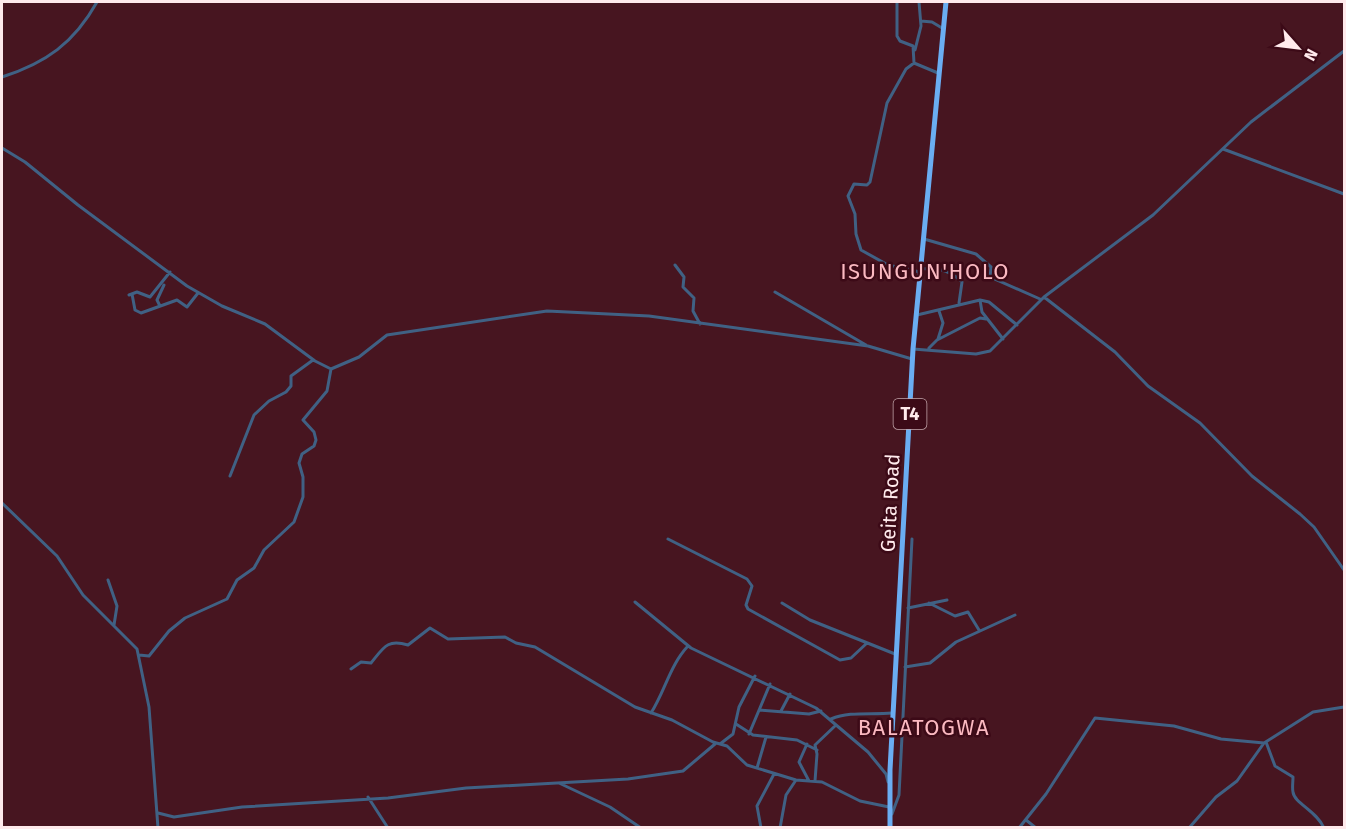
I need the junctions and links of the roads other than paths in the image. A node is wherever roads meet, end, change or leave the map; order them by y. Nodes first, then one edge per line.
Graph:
1 (97, 2) edge
2 (897, 2) edge
3 (919, 2) edge
4 (946, 2) edge
5 (921, 21) junction
6 (944, 29) junction
7 (1344, 51) edge
8 (914, 53) junction
9 (914, 63) junction
10 (939, 74) junction
11 (2, 77) edge
12 (2, 148) edge
13 (1223, 149) junction
14 (1344, 194) edge
15 (924, 239) junction
16 (675, 265) dead end
17 (166, 269) junction
18 (921, 271) junction
19 (170, 272) junction
20 (166, 279) junction
21 (775, 292) dead end
22 (198, 293) junction
23 (1042, 298) junction
24 (980, 300) junction
25 (959, 304) junction
26 (161, 306) junction
27 (939, 311) junction
28 (917, 315) junction
29 (986, 319) junction
30 (700, 324) junction
31 (1017, 325) junction
32 (938, 339) junction
33 (1003, 339) junction
34 (868, 346) junction
35 (929, 348) junction
36 (913, 349) junction
37 (313, 360) junction
38 (913, 360) junction
39 (331, 369) junction
40 (230, 476) dead end
41 (2, 503) edge
42 (668, 539) dead end
43 (912, 539) dead end
44 (1344, 570) edge
45 (108, 580) dead end
46 (947, 600) dead end
47 (634, 602) dead end
48 (782, 603) dead end
49 (929, 603) junction
50 (908, 608) junction
51 (1015, 615) dead end
52 (114, 626) junction
53 (979, 630) junction
54 (867, 643) junction
55 (688, 646) junction
56 (139, 655) junction
57 (897, 656) junction
58 (905, 667) junction
59 (351, 669) dead end
60 (755, 676) junction
61 (770, 684) junction
62 (789, 694) junction
63 (1344, 707) edge
64 (760, 710) junction
65 (821, 711) junction
66 (781, 712) junction
67 (651, 713) junction
68 (893, 715) junction
69 (831, 720) junction
70 (736, 724) junction
71 (836, 724) junction
72 (749, 734) junction
73 (766, 736) junction
74 (1265, 742) junction
75 (718, 744) junction
76 (807, 744) junction
77 (817, 750) junction
78 (757, 768) junction
79 (774, 774) junction
80 (796, 780) junction
81 (809, 781) junction
82 (815, 781) junction
83 (558, 783) junction
84 (889, 786) junction
85 (368, 797) junction
86 (889, 807) junction
87 (158, 813) junction
88 (1026, 819) junction
89 (889, 825) edge
90 (158, 828) edge
91 (388, 828) edge
92 (641, 828) edge
93 (760, 828) edge
94 (780, 828) edge
95 (1019, 828) edge
96 (1036, 828) edge
97 (1189, 828) edge
98 (1324, 828) edge

1 - 11 street
2 - 8 street
3 - 5 street
4 - 6 highway, Geita Road / T4
5 - 6 street
5 - 8 street
6 - 10 highway, Geita Road / T4
7 - 13 street
8 - 9 street
9 - 10 street
9 - 18 street
10 - 15 highway, Geita Road / T4
12 - 17 street
13 - 14 street
13 - 23 street
15 - 18 highway, Geita Road / T4
15 - 23 street
16 - 30 street
17 - 19 street
17 - 20 street
18 - 25 street
18 - 28 highway, Geita Road / T4
19 - 20 street
19 - 22 street
20 - 26 street
20 - 26 street
21 - 34 street
22 - 26 street
22 - 37 street
23 - 31 street
23 - 44 street
24 - 25 street
24 - 29 street
24 - 31 street
25 - 27 street
27 - 28 street
27 - 32 street
28 - 36 highway, Geita Road / T4
29 - 32 street
29 - 33 street
30 - 34 street
30 - 39 street
31 - 33 street
32 - 35 street
33 - 35 street
34 - 38 street
35 - 36 street
36 - 38 highway, Geita Road / T4
37 - 39 street
37 - 40 street
38 - 57 highway, Geita Road / T4
39 - 56 street
41 - 52 street
42 - 54 street
43 - 50 street
45 - 52 street
46 - 49 street
47 - 55 street
48 - 54 street
49 - 50 street
49 - 53 street
50 - 58 street
51 - 53 street
52 - 56 street
53 - 58 street
54 - 57 street
55 - 60 street
55 - 67 street
56 - 87 street
57 - 68 highway, Geita Road / T4
58 - 89 street
59 - 67 street
60 - 61 street
60 - 70 street
61 - 62 street
61 - 64 street
62 - 65 street
62 - 66 street
63 - 74 street
64 - 66 street
64 - 72 street
65 - 66 street
65 - 69 street
67 - 75 street
68 - 69 street
68 - 84 highway, Geita Road / T4
69 - 71 street
70 - 72 street
70 - 75 street
71 - 77 street
71 - 84 street
72 - 73 street
73 - 76 street
73 - 78 street
74 - 88 street
74 - 97 street
74 - 98 street
75 - 78 street
75 - 83 street
76 - 77 street
76 - 81 street
77 - 82 street
78 - 79 street
79 - 80 street
79 - 93 street
80 - 81 street
80 - 94 street
81 - 82 street
82 - 86 street
83 - 85 street
83 - 92 street
84 - 86 highway, Geita Road / T4
85 - 87 street
85 - 91 street
86 - 89 highway, Geita Road / T4
87 - 90 street
88 - 95 street
88 - 96 street

